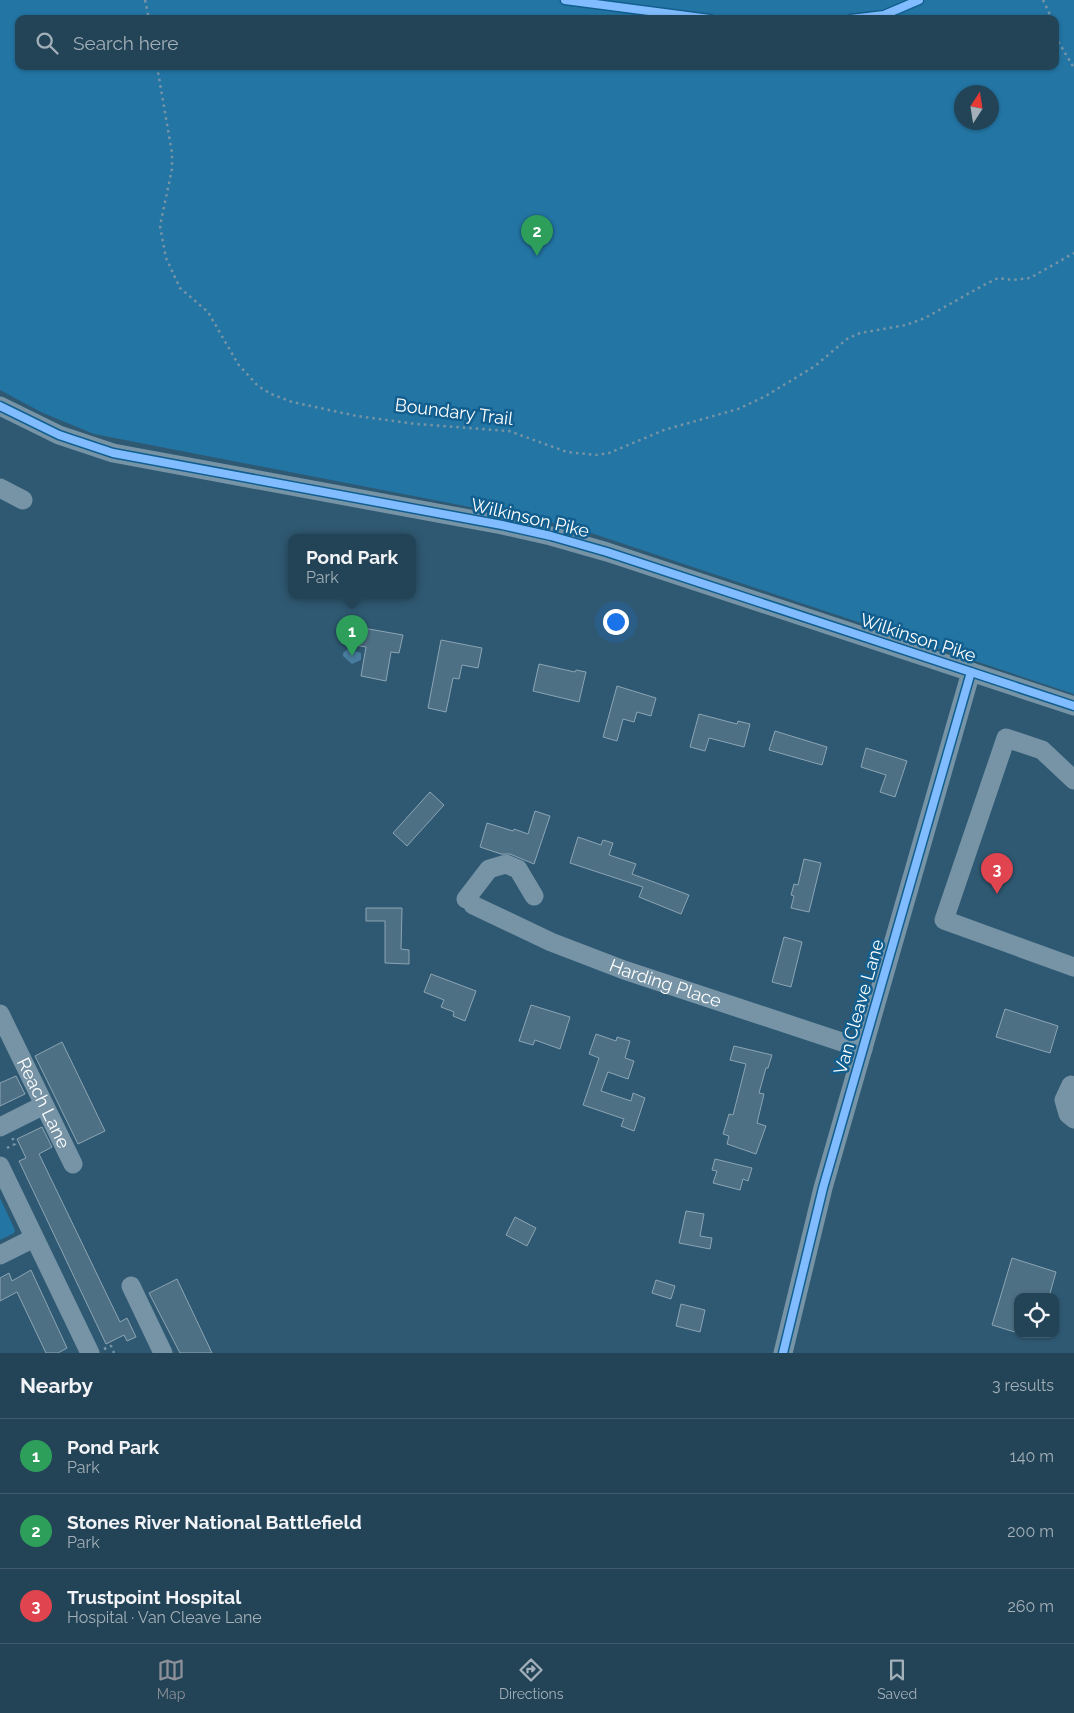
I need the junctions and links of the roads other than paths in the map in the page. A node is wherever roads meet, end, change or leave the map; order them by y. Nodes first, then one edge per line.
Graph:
1 (0, 406) edge
2 (0, 488) edge
3 (23, 500) dead end
4 (971, 672) junction
5 (1074, 706) edge
6 (1074, 780) edge
7 (534, 896) dead end
8 (1074, 967) edge
9 (0, 1014) edge
10 (862, 1049) junction
11 (1073, 1082) edge
12 (44, 1105) junction
13 (1074, 1119) edge
14 (6, 1132) edge
15 (73, 1164) dead end
16 (0, 1166) edge
17 (34, 1238) junction
18 (0, 1255) edge
19 (131, 1286) dead end
20 (97, 1351) edge
21 (156, 1351) edge
22 (783, 1353) edge

1 - 4 street, Wilkinson Pike
2 - 3 street
4 - 5 street, Wilkinson Pike
4 - 10 street, Van Cleave Lane
6 - 8 street
7 - 10 street, Harding Place
9 - 12 street, Reach Lane
10 - 22 street, Van Cleave Lane
11 - 13 street
12 - 14 street
12 - 15 street, Reach Lane
16 - 17 street
17 - 18 street
17 - 20 street
19 - 21 street

